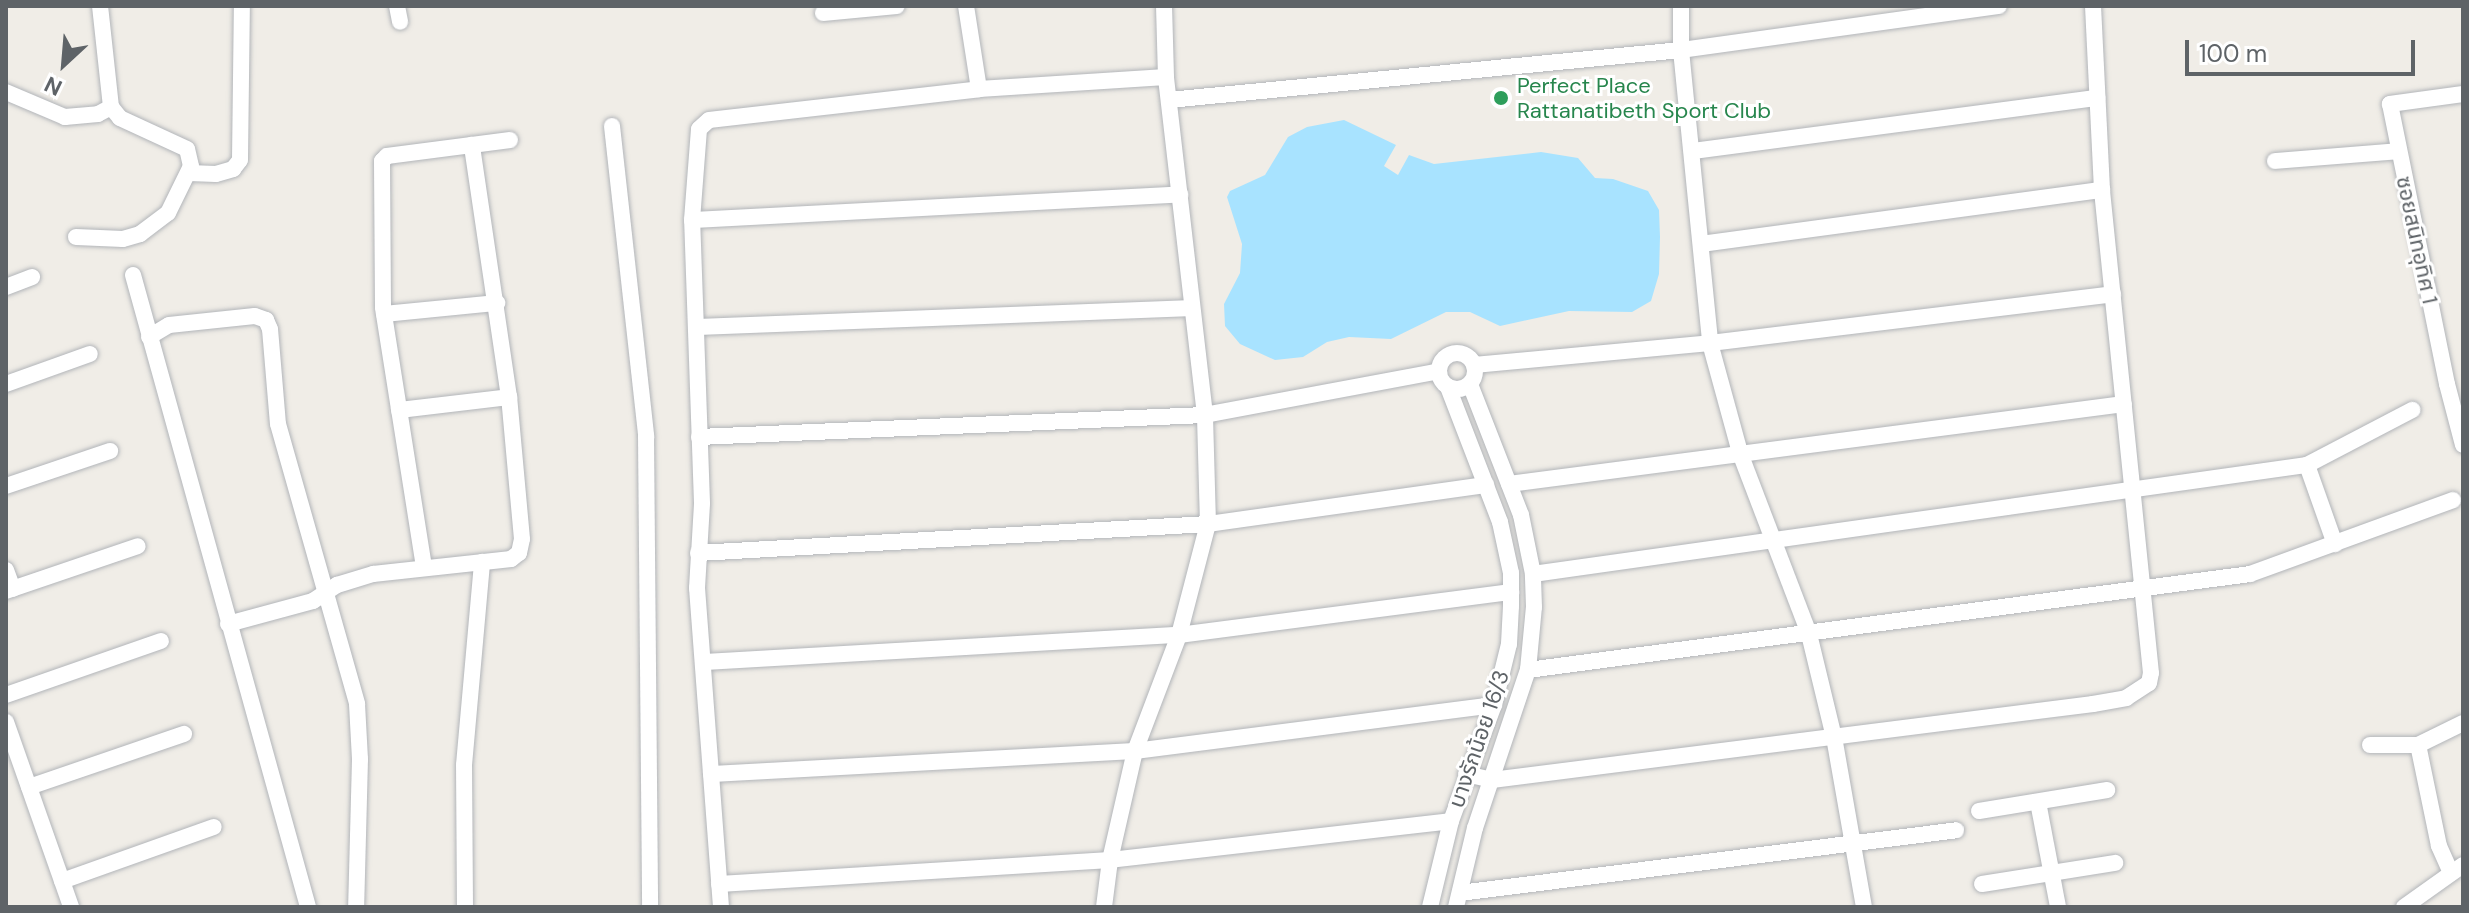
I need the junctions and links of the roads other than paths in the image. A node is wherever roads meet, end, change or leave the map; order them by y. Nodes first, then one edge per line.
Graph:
1 (100, 6) edge
2 (242, 6) edge
3 (897, 6) edge
4 (966, 6) edge
5 (1164, 6) edge
6 (1681, 6) edge
7 (1999, 6) edge
8 (2093, 6) edge
9 (823, 13) dead end
10 (1681, 50) junction
11 (1166, 77) junction
12 (979, 89) junction
13 (6, 92) edge
14 (2463, 94) edge
15 (2098, 98) junction
16 (1169, 100) junction
17 (111, 107) junction
18 (612, 126) dead end
19 (510, 140) dead end
20 (472, 145) junction
21 (1693, 151) junction
22 (2399, 151) junction
23 (2275, 161) dead end
24 (189, 173) junction
25 (2102, 190) junction
26 (1180, 194) junction
27 (692, 220) junction
28 (76, 237) dead end
29 (1701, 244) junction
30 (133, 275) dead end
31 (32, 277) dead end
32 (6, 287) edge
33 (2113, 294) junction
34 (497, 303) junction
35 (1192, 308) junction
36 (384, 314) junction
37 (699, 327) junction
38 (149, 337) junction
39 (1710, 343) junction
40 (90, 354) dead end
41 (1474, 365) junction
42 (1439, 371) junction
43 (6, 384) edge
44 (1470, 384) junction
45 (1448, 387) junction
46 (509, 397) junction
47 (2124, 404) junction
48 (399, 410) junction
49 (2412, 410) dead end
50 (1205, 415) junction
51 (699, 437) junction
52 (2463, 445) edge
53 (110, 451) dead end
54 (1740, 453) junction
55 (2307, 465) junction
56 (1509, 484) junction
57 (1486, 485) junction
58 (6, 486) edge
59 (2132, 492) junction
60 (2453, 500) dead end
61 (1208, 524) junction
62 (1774, 543) junction
63 (2335, 544) junction
64 (138, 546) dead end
65 (698, 553) junction
66 (482, 562) junction
67 (424, 567) junction
68 (6, 570) edge
69 (1533, 574) junction
70 (2143, 589) junction
71 (9, 590) edge
72 (327, 592) junction
73 (1511, 592) junction
74 (228, 624) junction
75 (1809, 634) junction
76 (1179, 635) junction
77 (161, 641) dead end
78 (704, 662) junction
79 (1528, 670) junction
80 (6, 695) edge
81 (1494, 705) junction
82 (6, 722) edge
83 (2462, 723) edge
84 (184, 734) dead end
85 (1834, 737) junction
86 (2370, 745) dead end
87 (2418, 745) junction
88 (1135, 751) junction
89 (711, 774) junction
90 (1466, 774) junction
91 (1492, 780) junction
92 (29, 787) junction
93 (2107, 790) dead end
94 (2038, 802) junction
95 (1979, 811) dead end
96 (1451, 821) junction
97 (214, 827) dead end
98 (1956, 830) dead end
99 (1855, 844) junction
100 (1110, 860) junction
101 (2115, 863) dead end
102 (2457, 869) edge
103 (2051, 872) junction
104 (62, 881) junction
105 (719, 884) junction
106 (1982, 884) dead end
107 (1458, 900) edge
108 (71, 907) edge
109 (308, 907) edge
110 (356, 907) edge
111 (465, 907) edge
112 (650, 907) edge
113 (721, 907) edge
114 (1104, 907) edge
115 (1430, 907) edge
116 (1864, 907) edge
117 (2058, 907) edge
118 (2404, 907) edge

1 - 17 street
2 - 24 street
3 - 9 street
4 - 12 street
5 - 11 street
6 - 10 street
7 - 10 street
8 - 15 street
10 - 16 street
10 - 21 street
11 - 12 street
11 - 16 street
12 - 27 street
13 - 17 street
14 - 22 street, ซอยสนิทอุทิศ 1
15 - 21 street
15 - 25 street
16 - 26 street
17 - 24 street
18 - 112 street
19 - 20 street
20 - 34 street
20 - 36 street
21 - 29 street
22 - 23 street
22 - 52 street, ซอยสนิทอุทิศ 1
24 - 28 street
25 - 29 street
25 - 33 street
26 - 27 street
26 - 35 street
27 - 37 street
29 - 39 street
30 - 38 street
31 - 32 street
33 - 39 street
33 - 47 street
34 - 36 street
34 - 46 street
35 - 37 street
35 - 50 street
36 - 48 street
37 - 51 street
38 - 72 street
38 - 74 street
39 - 41 street
39 - 54 street
40 - 43 street
41 - 42 street
41 - 44 street
42 - 45 street
42 - 50 street
44 - 45 street
44 - 56 street
45 - 57 street, บางรักน้อย 16/3
46 - 48 street
46 - 66 street
47 - 54 street
47 - 59 street
48 - 67 street
49 - 55 street
50 - 51 street
50 - 61 street
51 - 65 street
53 - 58 street
54 - 56 street
54 - 62 street
55 - 59 street
55 - 63 street
56 - 69 street
57 - 61 street
57 - 73 street, บางรักน้อย 16/3
59 - 62 street
59 - 70 street
60 - 63 street
61 - 65 street
61 - 76 street
62 - 69 street
62 - 75 street
63 - 70 street
64 - 71 street
65 - 78 street
66 - 67 street
66 - 111 street
67 - 72 street
68 - 71 street
69 - 79 street
70 - 75 street
70 - 85 street
72 - 74 street
72 - 110 street
73 - 76 street
73 - 81 street, บางรักน้อย 16/3
74 - 109 street
75 - 79 street
75 - 85 street
76 - 78 street
76 - 88 street
77 - 80 street
78 - 89 street
79 - 91 street
81 - 88 street
81 - 90 street, บางรักน้อย 16/3
82 - 92 street
83 - 87 street
84 - 92 street
85 - 91 street
85 - 99 street
86 - 87 street
87 - 102 street
88 - 89 street
88 - 100 street
89 - 105 street
90 - 91 street
90 - 96 street, บางรักน้อย 16/3
91 - 107 street
92 - 104 street
93 - 94 street
94 - 95 street
94 - 103 street
96 - 100 street
96 - 115 street, บางรักน้อย 16/3
97 - 104 street
98 - 99 street
99 - 107 street
99 - 116 street
100 - 105 street
100 - 114 street
101 - 103 street
102 - 118 street
103 - 106 street
103 - 117 street
104 - 108 street
105 - 113 street

